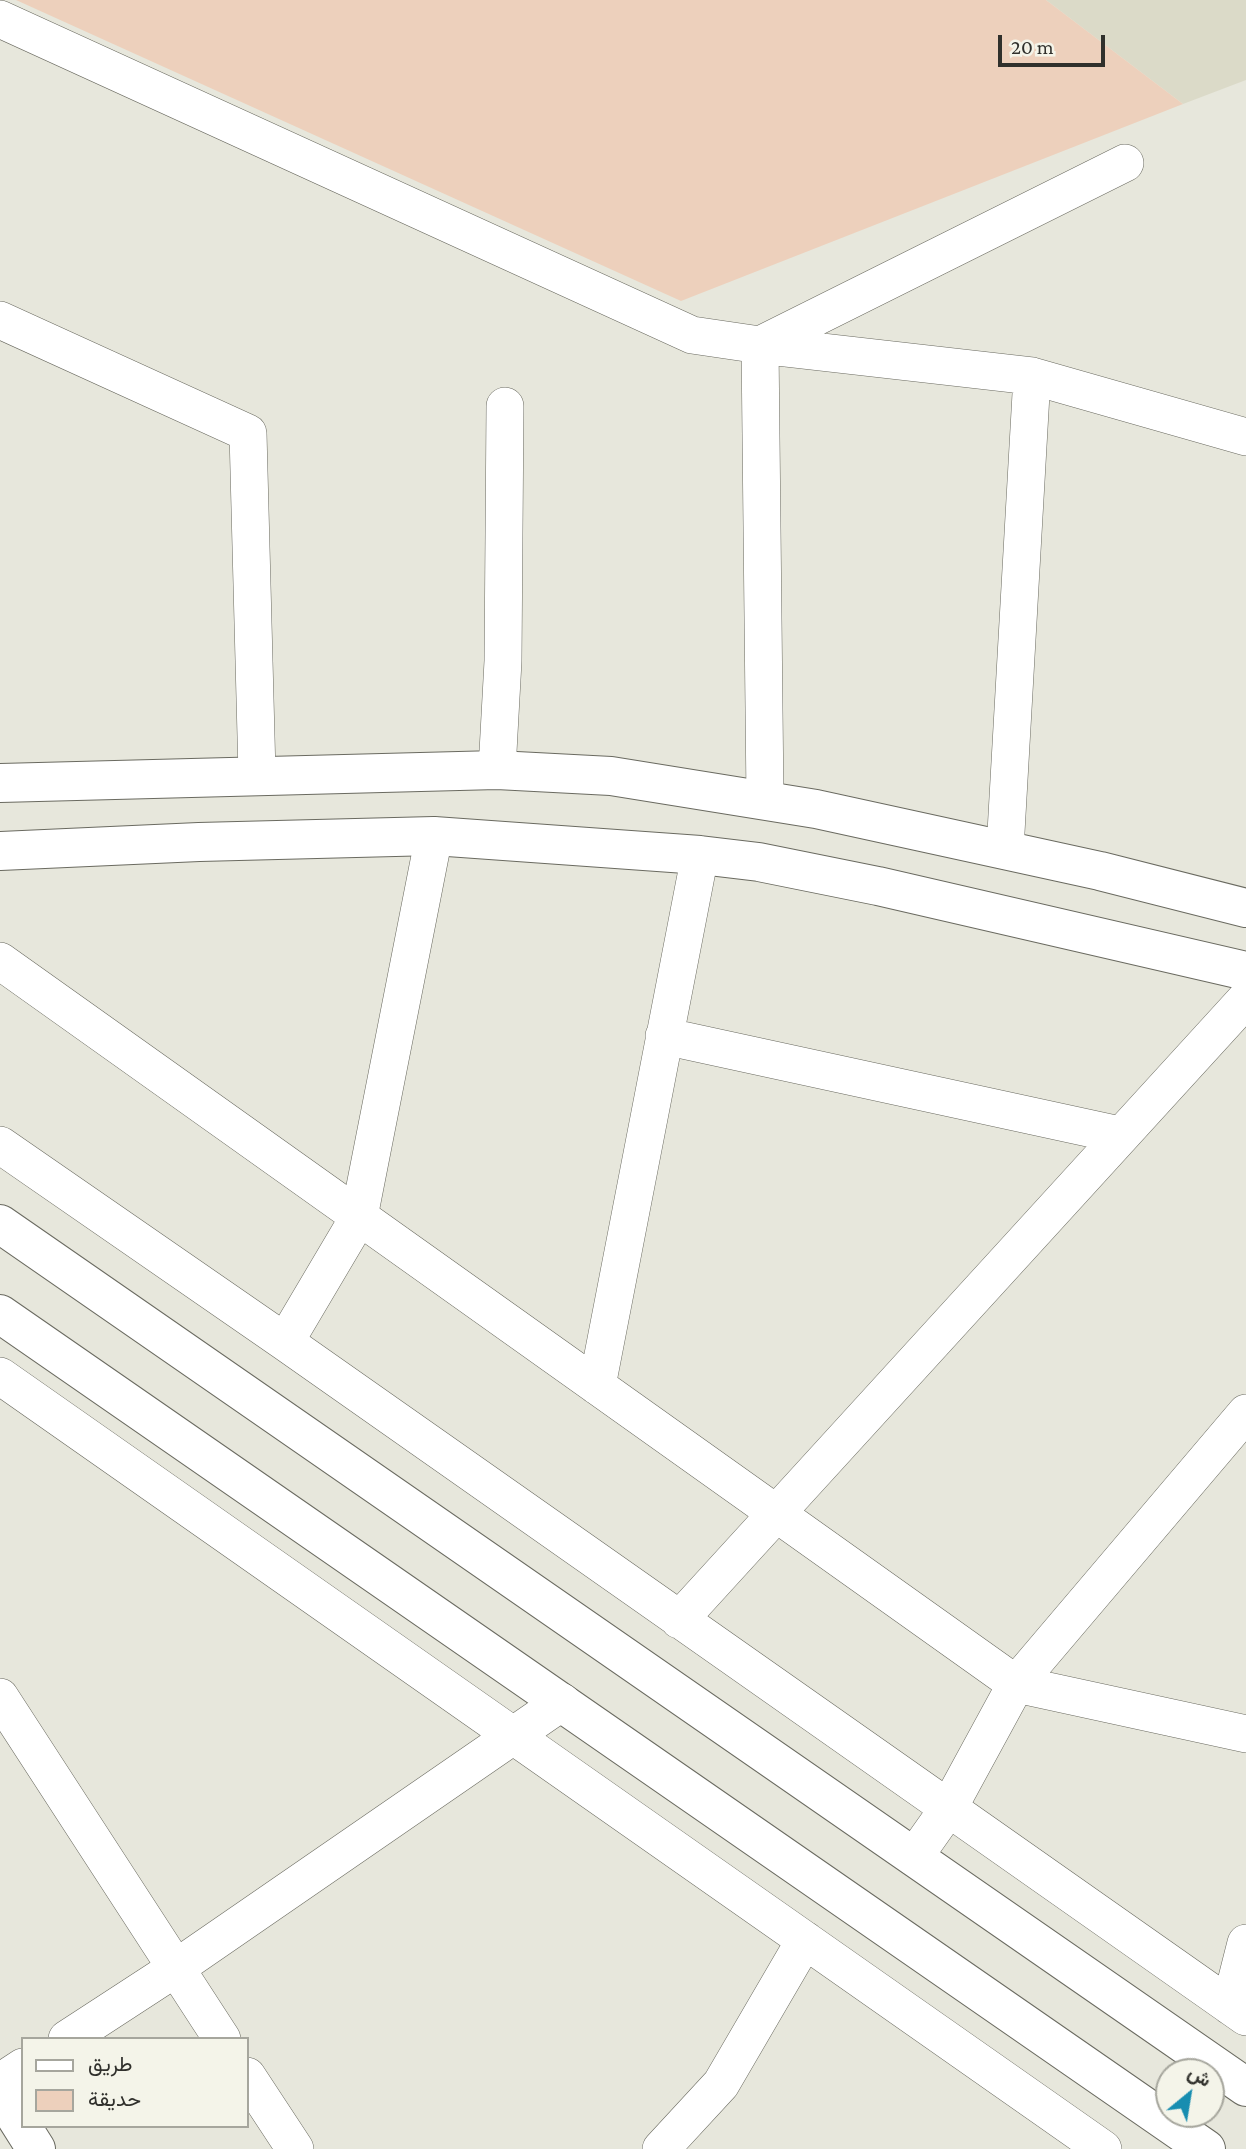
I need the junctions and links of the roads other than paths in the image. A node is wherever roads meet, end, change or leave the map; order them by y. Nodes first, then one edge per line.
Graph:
1 (0, 19) edge
2 (1125, 163) dead end
3 (0, 320) edge
4 (760, 345) junction
5 (1032, 376) junction
6 (505, 406) dead end
7 (1246, 437) edge
8 (497, 770) junction
9 (257, 774) junction
10 (0, 783) edge
11 (765, 799) junction
12 (434, 836) junction
13 (1005, 850) junction
14 (0, 851) edge
15 (699, 855) junction
16 (1246, 908) edge
17 (0, 961) edge
18 (1246, 971) edge
19 (1246, 999) edge
20 (664, 1036) junction
21 (1120, 1135) junction
22 (0, 1145) edge
23 (359, 1217) junction
24 (0, 1224) edge
25 (0, 1314) edge
26 (285, 1342) junction
27 (0, 1376) edge
28 (597, 1386) junction
29 (1246, 1413) edge
30 (776, 1513) junction
31 (679, 1620) junction
32 (1016, 1684) junction
33 (0, 1697) edge
34 (562, 1702) junction
35 (1246, 1734) edge
36 (514, 1737) junction
37 (948, 1809) junction
38 (914, 1857) junction
39 (805, 1940) junction
40 (1246, 1944) edge
41 (176, 1968) junction
42 (1238, 2012) edge
43 (70, 2037) edge
44 (221, 2037) edge
45 (21, 2068) edge
46 (248, 2078) edge
47 (0, 2082) edge
48 (1246, 2087) edge
49 (0, 2092) edge
50 (21, 2125) edge
51 (23, 2128) edge
52 (36, 2149) edge
53 (295, 2149) edge
54 (661, 2149) edge
55 (1103, 2149) edge
56 (1206, 2149) edge

1 - 4 street
2 - 4 street
3 - 9 street
4 - 5 street
4 - 11 street
5 - 7 street
5 - 13 street
6 - 8 street
8 - 9 main road
8 - 11 main road
9 - 10 main road
11 - 13 main road
12 - 14 main road
12 - 15 main road
12 - 23 street
13 - 16 main road
15 - 18 main road
15 - 20 street
17 - 23 street
19 - 21 street
20 - 21 street
20 - 28 street
21 - 30 street
22 - 26 street
23 - 26 street
23 - 28 street
24 - 38 main road
25 - 34 main road
26 - 31 street
27 - 36 street
28 - 30 street
29 - 32 street
30 - 31 street
30 - 32 street
31 - 37 street
32 - 35 street
32 - 37 street
33 - 41 street
34 - 36 street
34 - 56 main road
36 - 39 street
36 - 41 street
37 - 38 street
37 - 42 street
38 - 48 main road
39 - 54 street
39 - 55 street
40 - 42 street
41 - 43 street
41 - 44 street
45 - 47 street
46 - 53 street
49 - 50 main road
51 - 52 main road

